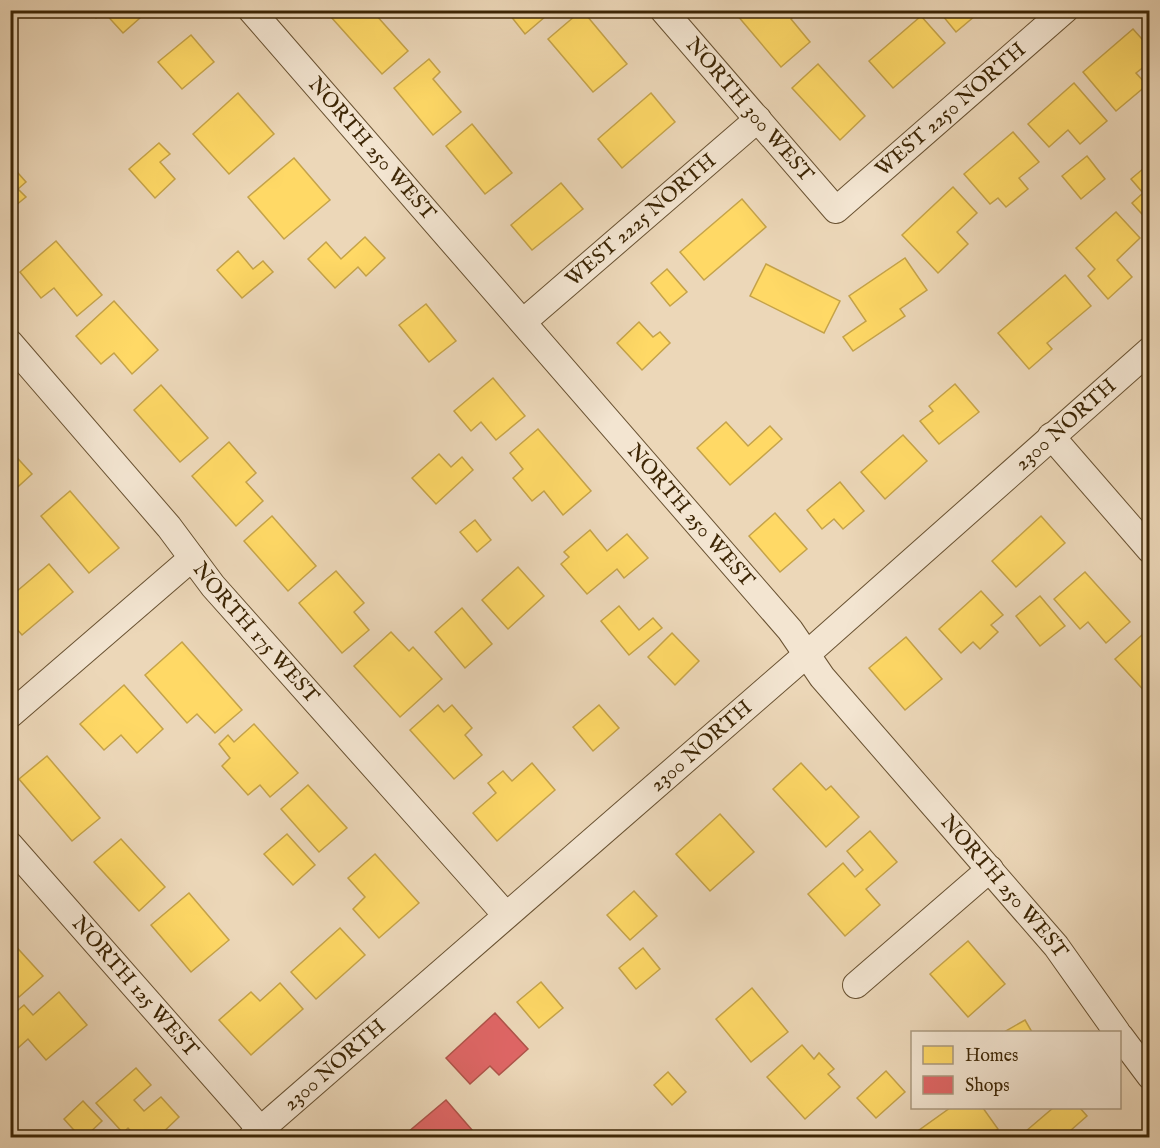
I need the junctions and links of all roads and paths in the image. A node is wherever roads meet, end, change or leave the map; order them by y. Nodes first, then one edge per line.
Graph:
1 (251, 10) edge
2 (663, 10) edge
3 (1065, 10) edge
4 (758, 118) junction
5 (836, 210) joint
6 (523, 322) junction
7 (10, 343) edge
8 (1149, 350) edge
9 (1051, 436) junction
10 (1149, 550) edge
11 (192, 558) junction
12 (806, 655) junction
13 (10, 715) edge
14 (10, 845) edge
15 (990, 869) junction
16 (507, 915) junction
17 (856, 985) dead end
18 (1116, 1031) edge
19 (1121, 1038) edge
20 (1149, 1076) edge
21 (255, 1133) edge

1 - 6 street, NORTH 250 WEST
2 - 4 street, NORTH 300 WEST
3 - 5 street, WEST 2250 NORTH
4 - 5 street, NORTH 300 WEST
4 - 6 street, WEST 2225 NORTH
6 - 12 street, NORTH 250 WEST
7 - 11 street, NORTH 175 WEST
8 - 9 street, 2300 NORTH
9 - 10 street
9 - 12 street, 2300 NORTH
11 - 13 street
11 - 16 street, NORTH 175 WEST
12 - 15 street, NORTH 250 WEST
12 - 16 street, 2300 NORTH
14 - 21 street, NORTH 125 WEST
15 - 17 street
15 - 18 street, NORTH 250 WEST
16 - 21 street, 2300 NORTH
19 - 20 street, NORTH 250 WEST

